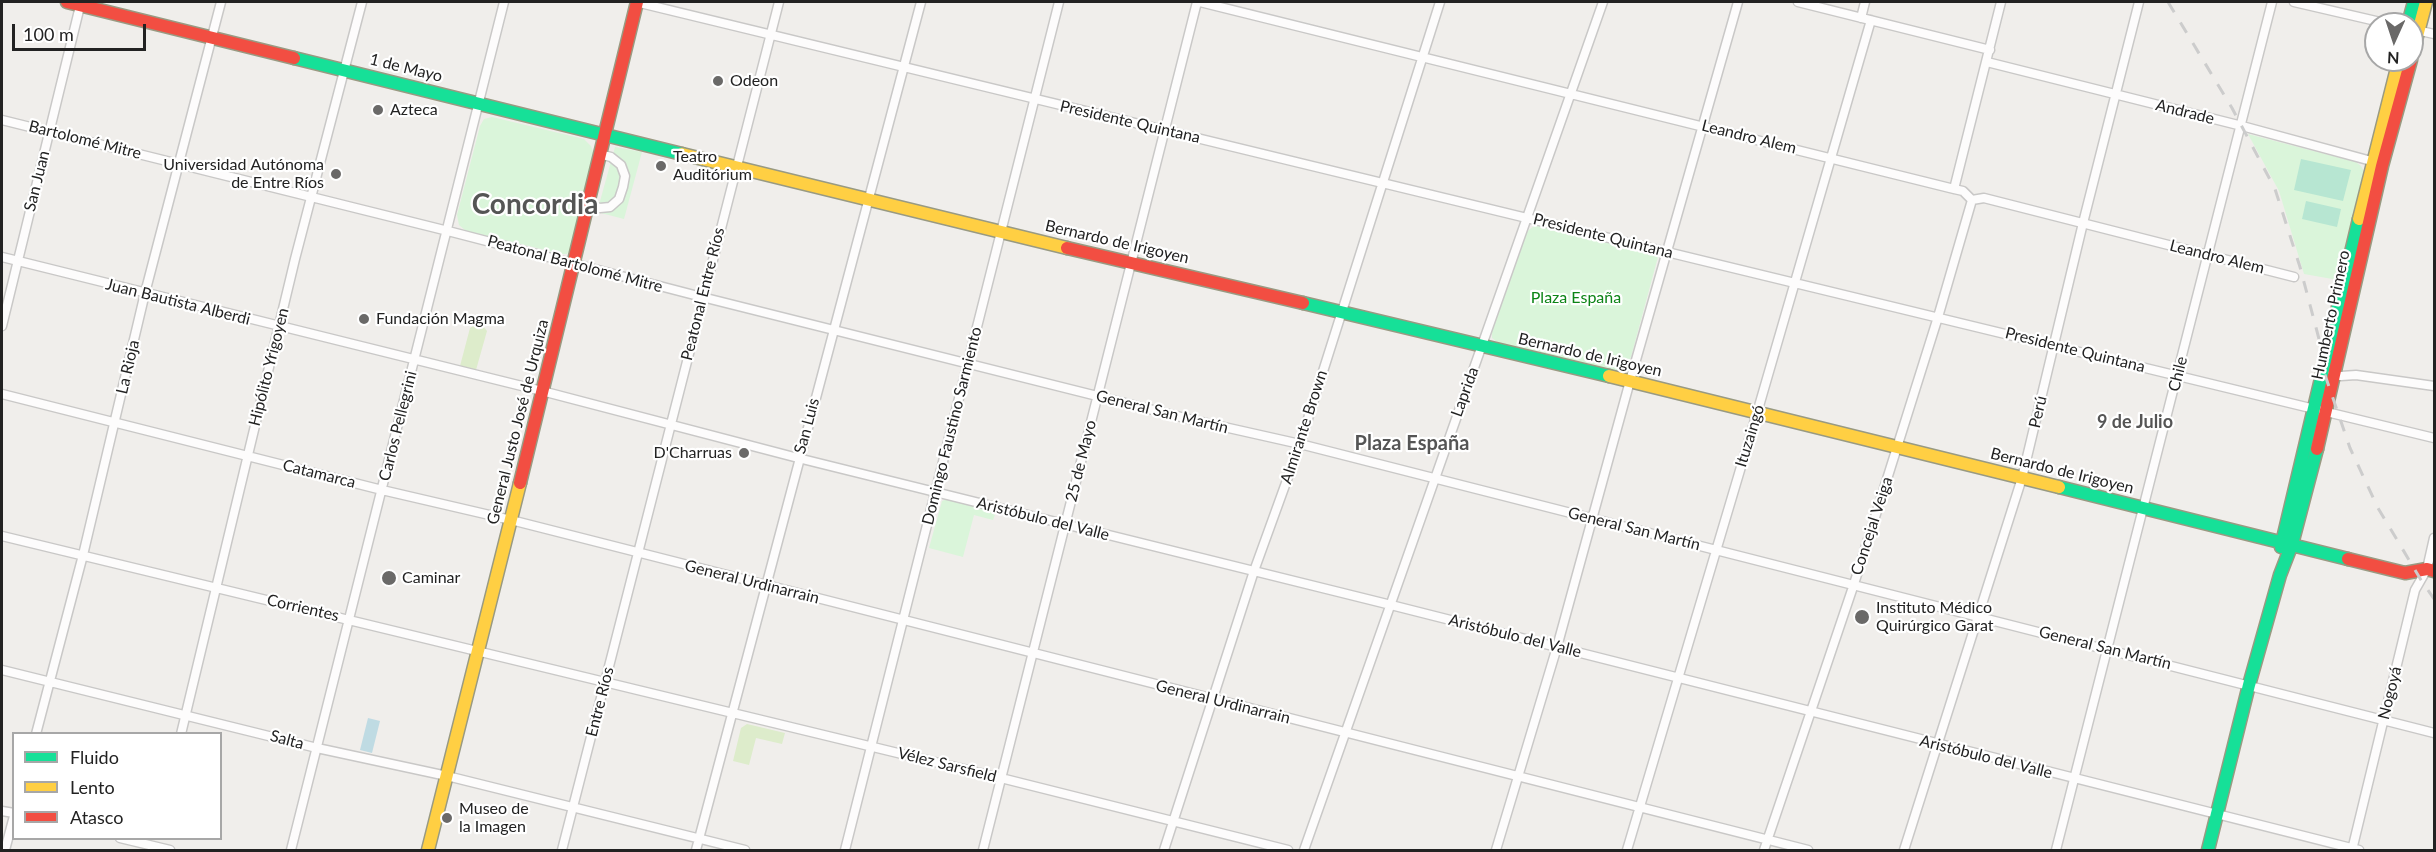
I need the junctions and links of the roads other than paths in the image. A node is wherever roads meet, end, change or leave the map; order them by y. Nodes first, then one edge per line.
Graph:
1 (67, 2) edge
2 (220, 2) edge
3 (362, 2) edge
4 (504, 2) edge
5 (637, 2) edge
6 (779, 2) edge
7 (921, 2) edge
8 (1059, 2) edge
9 (1199, 2) edge
10 (1440, 2) edge
11 (1603, 2) edge
12 (1738, 2) edge
13 (1798, 2) edge
14 (1865, 2) edge
15 (2001, 2) edge
16 (2139, 2) edge
17 (2272, 2) edge
18 (2294, 2) edge
19 (80, 3) edge
20 (2364, 18) edge
21 (1866, 19) junction
22 (771, 34) junction
23 (212, 37) junction
24 (1990, 50) junction
25 (1423, 56) junction
26 (1987, 62) junction
27 (903, 67) junction
28 (346, 69) junction
29 (2396, 72) edge
30 (2406, 72) edge
31 (1571, 93) junction
32 (2115, 95) junction
33 (1035, 99) junction
34 (479, 103) junction
35 (2, 120) edge
36 (1703, 126) junction
37 (2242, 126) junction
38 (1165, 130) junction
39 (49, 132) junction
40 (604, 134) junction
41 (599, 154) junction
42 (1831, 158) junction
43 (2377, 163) junction
44 (179, 164) junction
45 (736, 167) junction
46 (1383, 183) junction
47 (1954, 189) junction
48 (312, 197) junction
49 (867, 200) junction
50 (1972, 200) junction
51 (587, 205) junction
52 (1527, 217) junction
53 (2083, 223) junction
54 (448, 231) junction
55 (1001, 232) junction
56 (1668, 252) junction
57 (2209, 255) junction
58 (2, 257) edge
59 (17, 261) junction
60 (1131, 262) junction
61 (574, 264) junction
62 (2294, 277) dead end
63 (1795, 282) junction
64 (145, 293) junction
65 (702, 297) junction
66 (1341, 312) junction
67 (1938, 317) junction
68 (2, 326) edge
69 (280, 327) junction
70 (833, 329) junction
71 (2054, 344) junction
72 (1482, 346) junction
73 (415, 360) junction
74 (968, 363) junction
75 (2330, 373) junction
76 (2178, 375) junction
77 (1630, 381) junction
78 (2434, 386) edge
79 (542, 391) junction
80 (2, 394) edge
81 (1097, 396) junction
82 (2321, 410) junction
83 (1757, 413) junction
84 (115, 422) junction
85 (669, 426) junction
86 (2434, 438) edge
87 (1300, 444) junction
88 (1897, 447) junction
89 (247, 456) junction
90 (798, 458) junction
91 (1434, 478) junction
92 (2022, 478) junction
93 (382, 490) junction
94 (934, 492) junction
95 (2144, 508) junction
96 (1593, 519) junction
97 (511, 520) junction
98 (1065, 524) junction
99 (2, 536) edge
100 (2434, 538) edge
101 (2287, 543) junction
102 (1716, 550) junction
103 (637, 553) junction
104 (83, 555) junction
105 (2431, 570) edge
106 (1254, 571) junction
107 (2405, 573) junction
108 (1854, 584) junction
109 (765, 586) junction
110 (215, 587) junction
111 (2415, 591) junction
112 (1391, 605) junction
113 (1979, 616) junction
114 (350, 619) junction
115 (902, 621) junction
116 (1557, 647) junction
117 (2108, 649) junction
118 (479, 650) junction
119 (1032, 653) junction
120 (2, 670) edge
121 (1677, 678) junction
122 (51, 682) junction
123 (605, 682) junction
124 (2249, 685) junction
125 (1212, 699) junction
126 (1809, 711) junction
127 (732, 713) junction
128 (186, 714) junction
129 (2384, 720) junction
130 (37, 732) edge
131 (182, 732) edge
132 (1347, 733) junction
133 (2434, 733) edge
134 (1938, 745) junction
135 (871, 746) junction
136 (317, 748) junction
137 (447, 776) junction
138 (1518, 777) junction
139 (1000, 778) junction
140 (2074, 780) junction
141 (1640, 806) junction
142 (572, 809) junction
143 (2217, 814) junction
144 (12, 822) edge
145 (1173, 822) junction
146 (699, 839) junction
147 (129, 840) edge
148 (1767, 840) junction
149 (152, 845) edge
150 (5, 850) edge
151 (170, 850) edge
152 (291, 850) edge
153 (428, 850) edge
154 (562, 850) edge
155 (696, 850) edge
156 (745, 850) edge
157 (845, 850) edge
158 (983, 850) edge
159 (1164, 850) edge
160 (1288, 850) edge
161 (1304, 850) edge
162 (1496, 850) edge
163 (1627, 850) edge
164 (1764, 850) edge
165 (1808, 850) edge
166 (1904, 850) edge
167 (2056, 850) edge
168 (2208, 850) edge
169 (2354, 850) edge

1 - 19 street, 1 de Mayo
2 - 23 street, La Rioja
3 - 28 street, Hipólito Yrigoyen
4 - 34 street, Carlos Pellegrini
5 - 22 street, Presidente Quintana
5 - 40 street, General Justo José de Urquiza
6 - 22 street
7 - 27 street, San Luis
8 - 33 street, Domingo Faustino Sarmiento
9 - 25 street, Leandro Alem
9 - 38 street, 25 de Mayo
10 - 25 street, Almirante Brown
11 - 31 street, Laprida
12 - 36 street
13 - 21 street
14 - 21 street, Ituzaingó
15 - 24 street
16 - 32 street, Perú
17 - 37 street, Chile
18 - 20 street
19 - 23 street, 1 de Mayo
19 - 39 street, San Juan
21 - 24 street
21 - 42 street, Ituzaingó
22 - 27 street, Presidente Quintana
22 - 45 street, Peatonal Entre Ríos
23 - 28 street, 1 de Mayo
23 - 44 street, La Rioja
24 - 26 street
25 - 31 street, Leandro Alem
25 - 46 street, Almirante Brown
26 - 32 street, Andrade
26 - 47 street
27 - 33 street, Presidente Quintana
27 - 49 street, San Luis
28 - 34 street, 1 de Mayo
28 - 48 street, Hipólito Yrigoyen
29 - 43 street, Humberto Primero
30 - 43 street, Humberto Primero
31 - 36 street, Leandro Alem
31 - 52 street, Laprida
32 - 37 street, Andrade
32 - 53 street, Perú
33 - 38 street, Presidente Quintana
33 - 55 street, Domingo Faustino Sarmiento
34 - 40 street, 1 de Mayo
34 - 54 street, Carlos Pellegrini
35 - 39 street, Bartolomé Mitre
36 - 42 street, Leandro Alem
36 - 56 street
37 - 43 street, Andrade
37 - 57 street, Chile
38 - 46 street, Presidente Quintana
38 - 60 street, 25 de Mayo
39 - 44 street, Bartolomé Mitre
39 - 59 street, San Juan
40 - 41 street, General Justo José de Urquiza
40 - 45 street, 1 de Mayo
41 - 51 street, General Justo José de Urquiza
41 - 51 street
42 - 47 street, Leandro Alem
42 - 63 street, Ituzaingó
43 - 75 street, Humberto Primero
44 - 48 street, Bartolomé Mitre
44 - 64 street, La Rioja
45 - 49 street, Bernardo de Irigoyen
45 - 65 street, Peatonal Entre Ríos
46 - 52 street, Presidente Quintana
46 - 66 street, Almirante Brown
47 - 50 street, Leandro Alem
48 - 54 street, Bartolomé Mitre
48 - 69 street, Hipólito Yrigoyen
49 - 55 street, Bernardo de Irigoyen
49 - 70 street, San Luis
50 - 53 street, Leandro Alem
50 - 67 street, Concejal Veiga
51 - 61 street, General Justo José de Urquiza
52 - 56 street, Presidente Quintana
52 - 72 street, Laprida
53 - 57 street, Leandro Alem
53 - 71 street, Perú
54 - 61 street, Peatonal Bartolomé Mitre
54 - 73 street, Carlos Pellegrini
55 - 60 street, Bernardo de Irigoyen
55 - 74 street, Domingo Faustino Sarmiento
56 - 63 street, Presidente Quintana
56 - 77 street
57 - 62 street, Leandro Alem
57 - 76 street, Chile
58 - 59 street, Juan Bautista Alberdi
59 - 64 street, Juan Bautista Alberdi
59 - 68 street, San Juan
60 - 66 street, Bernardo de Irigoyen
60 - 81 street, 25 de Mayo
61 - 65 street, Peatonal Bartolomé Mitre
61 - 79 street, General Justo José de Urquiza
63 - 67 street, Presidente Quintana
63 - 83 street, Ituzaingó
64 - 69 street, Juan Bautista Alberdi
64 - 84 street, La Rioja
65 - 70 street, Peatonal Bartolomé Mitre
65 - 85 street, Peatonal Entre Ríos
66 - 72 street, Bernardo de Irigoyen
66 - 87 street, Almirante Brown
67 - 71 street, Presidente Quintana
67 - 88 street, Concejal Veiga
69 - 73 street, Juan Bautista Alberdi
69 - 89 street, Hipólito Yrigoyen
70 - 74 street, General San Martín
70 - 90 street, San Luis
71 - 76 street, Presidente Quintana
71 - 92 street, Perú
72 - 77 street, Bernardo de Irigoyen
72 - 91 street, Laprida
73 - 79 street, Juan Bautista Alberdi
73 - 93 street, Carlos Pellegrini
74 - 81 street, General San Martín
74 - 94 street, Domingo Faustino Sarmiento
75 - 78 street
75 - 82 street, Humberto Primero
76 - 82 street, Presidente Quintana
76 - 95 street, Chile
77 - 83 street, Bernardo de Irigoyen
77 - 96 street
79 - 85 street, Juan Bautista Alberdi
79 - 97 street, General Justo José de Urquiza
80 - 84 street, Catamarca
81 - 87 street, General San Martín
81 - 98 street, 25 de Mayo
82 - 86 street, Presidente Quintana
82 - 101 street, Humberto Primero
83 - 88 street, Bernardo de Irigoyen
83 - 102 street, Ituzaingó
84 - 89 street, Catamarca
84 - 104 street, La Rioja
85 - 90 street, Aristóbulo del Valle
85 - 103 street, Peatonal Entre Ríos
87 - 91 street, General San Martín
87 - 106 street, Almirante Brown
88 - 92 street, Bernardo de Irigoyen
88 - 108 street, Concejal Veiga
89 - 93 street, Catamarca
89 - 110 street, Hipólito Yrigoyen
90 - 94 street, Aristóbulo del Valle
90 - 109 street, San Luis
91 - 96 street, General San Martín
91 - 112 street, Laprida
92 - 95 street, Bernardo de Irigoyen
92 - 113 street, Perú
93 - 97 street, Catamarca
93 - 114 street, Carlos Pellegrini
94 - 98 street, Aristóbulo del Valle
94 - 115 street, Domingo Faustino Sarmiento
95 - 101 street, Bernardo de Irigoyen
95 - 117 street, Chile
96 - 102 street, General San Martín
96 - 116 street
97 - 103 street, Catamarca
97 - 118 street, General Justo José de Urquiza
98 - 106 street, Aristóbulo del Valle
98 - 119 street, 25 de Mayo
99 - 104 street, Corrientes
100 - 105 street, Nogoyá
101 - 107 street, Bernardo de Irigoyen
101 - 124 street, Humberto Primero
102 - 108 street, General San Martín
102 - 121 street, Ituzaingó
103 - 109 street, General Urdinarrain
103 - 123 street, Entre Ríos
104 - 110 street, Corrientes
104 - 122 street, La Rioja
105 - 107 street, Bernardo de Irigoyen
105 - 111 street, Nogoyá
106 - 112 street, Aristóbulo del Valle
106 - 125 street, Almirante Brown
107 - 111 street
108 - 113 street, General San Martín
108 - 126 street, Concejal Veiga
109 - 115 street, General Urdinarrain
109 - 127 street, San Luis
110 - 114 street, Corrientes
110 - 128 street, Hipólito Yrigoyen
111 - 129 street, Nogoyá
112 - 116 street, Aristóbulo del Valle
112 - 132 street, Laprida
113 - 117 street, General San Martín
113 - 134 street, Perú
114 - 118 street, Corrientes
114 - 136 street, Carlos Pellegrini
115 - 119 street, General Urdinarrain
115 - 135 street, Domingo Faustino Sarmiento
116 - 121 street, Aristóbulo del Valle
116 - 138 street
117 - 124 street, General San Martín
117 - 140 street, Chile
118 - 123 street, Corrientes
118 - 137 street, General Justo José de Urquiza
119 - 125 street, General Urdinarrain
119 - 139 street, 25 de Mayo
120 - 122 street, Salta
121 - 126 street, Aristóbulo del Valle
121 - 141 street, Ituzaingó
122 - 128 street, Salta
122 - 130 street, La Rioja
123 - 127 street, Vélez Sarsfield
123 - 142 street, Entre Ríos
124 - 129 street, General San Martín
124 - 143 street, Humberto Primero
125 - 132 street, General Urdinarrain
125 - 145 street, Almirante Brown
126 - 134 street, Aristóbulo del Valle
126 - 148 street, Concejal Veiga
127 - 135 street, Vélez Sarsfield
127 - 146 street, San Luis
128 - 131 street, Hipólito Yrigoyen
128 - 136 street, Salta
129 - 133 street, General San Martín
129 - 169 street, Nogoyá
132 - 138 street, General Urdinarrain
132 - 161 street, Laprida
134 - 140 street, Aristóbulo del Valle
134 - 166 street, Perú
135 - 139 street, Vélez Sarsfield
135 - 157 street, Domingo Faustino Sarmiento
136 - 137 street, Salta
136 - 152 street, Carlos Pellegrini
137 - 142 street, Salta
137 - 153 street, General Justo José de Urquiza
138 - 141 street, General Urdinarrain
138 - 162 street
139 - 145 street, Vélez Sarsfield
139 - 158 street, 25 de Mayo
140 - 143 street, Aristóbulo del Valle
140 - 167 street, Chile
141 - 148 street, General Urdinarrain
141 - 163 street, Ituzaingó
142 - 146 street, Salta
142 - 154 street, Entre Ríos
143 - 168 street, Humberto Primero
143 - 169 street, Aristóbulo del Valle
144 - 150 street
145 - 159 street, Almirante Brown
145 - 160 street, Vélez Sarsfield
146 - 155 street, San Luis
146 - 156 street, Salta
147 - 149 street
148 - 164 street, Concejal Veiga
148 - 165 street, General Urdinarrain
149 - 151 street

